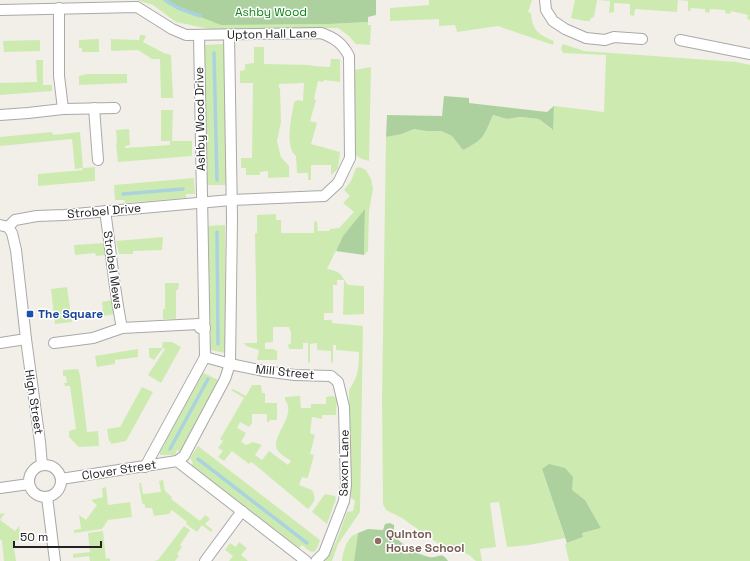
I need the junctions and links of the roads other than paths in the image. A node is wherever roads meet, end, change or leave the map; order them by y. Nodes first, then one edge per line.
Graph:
1 (545, 0) edge
2 (22, 5) edge
3 (59, 8) junction
4 (0, 10) edge
5 (199, 35) junction
6 (229, 35) junction
7 (642, 39) dead end
8 (680, 40) dead end
9 (750, 54) edge
10 (94, 108) junction
11 (115, 108) dead end
12 (63, 109) junction
13 (0, 115) edge
14 (98, 160) dead end
15 (231, 200) junction
16 (203, 203) junction
17 (106, 211) junction
18 (4, 226) edge
19 (122, 328) junction
20 (205, 328) junction
21 (26, 339) junction
22 (0, 343) edge
23 (54, 343) dead end
24 (205, 357) junction
25 (230, 364) junction
26 (338, 382) joint
27 (177, 461) junction
28 (42, 465) junction
29 (145, 466) junction
30 (61, 479) junction
31 (29, 484) junction
32 (0, 488) edge
33 (47, 497) junction
34 (242, 511) junction
35 (55, 561) edge
36 (205, 561) edge
37 (306, 561) edge
38 (316, 561) edge

1 - 7 street
2 - 3 street, Upton Hall Lane
2 - 4 street, Upton Hall Lane
3 - 5 street, Upton Hall Lane
3 - 12 street
5 - 6 street, Upton Hall Lane
5 - 16 street, Ashby Wood Drive
6 - 15 street
6 - 15 street, Upton Hall Lane
8 - 9 street
10 - 11 street
10 - 12 street
10 - 14 street
12 - 13 street
15 - 16 street
15 - 25 street
16 - 17 street, Strobel Drive
16 - 20 street, Ashby Wood Drive
17 - 18 street, Strobel Drive
17 - 19 street, Strobel Mews
18 - 21 street
19 - 20 street
19 - 23 street
20 - 24 street, Ashby Wood Drive
21 - 22 street
21 - 28 street, High Street
24 - 25 street
24 - 29 street, Ashby Wood Drive
25 - 26 street, Mill Street
25 - 27 street
26 - 38 street, Saxon Lane
27 - 29 street, Clover Street
27 - 34 street
28 - 30 street
28 - 31 street
29 - 30 street, Clover Street
30 - 33 street
31 - 32 street
31 - 33 street
33 - 35 street
34 - 36 street
34 - 37 street

